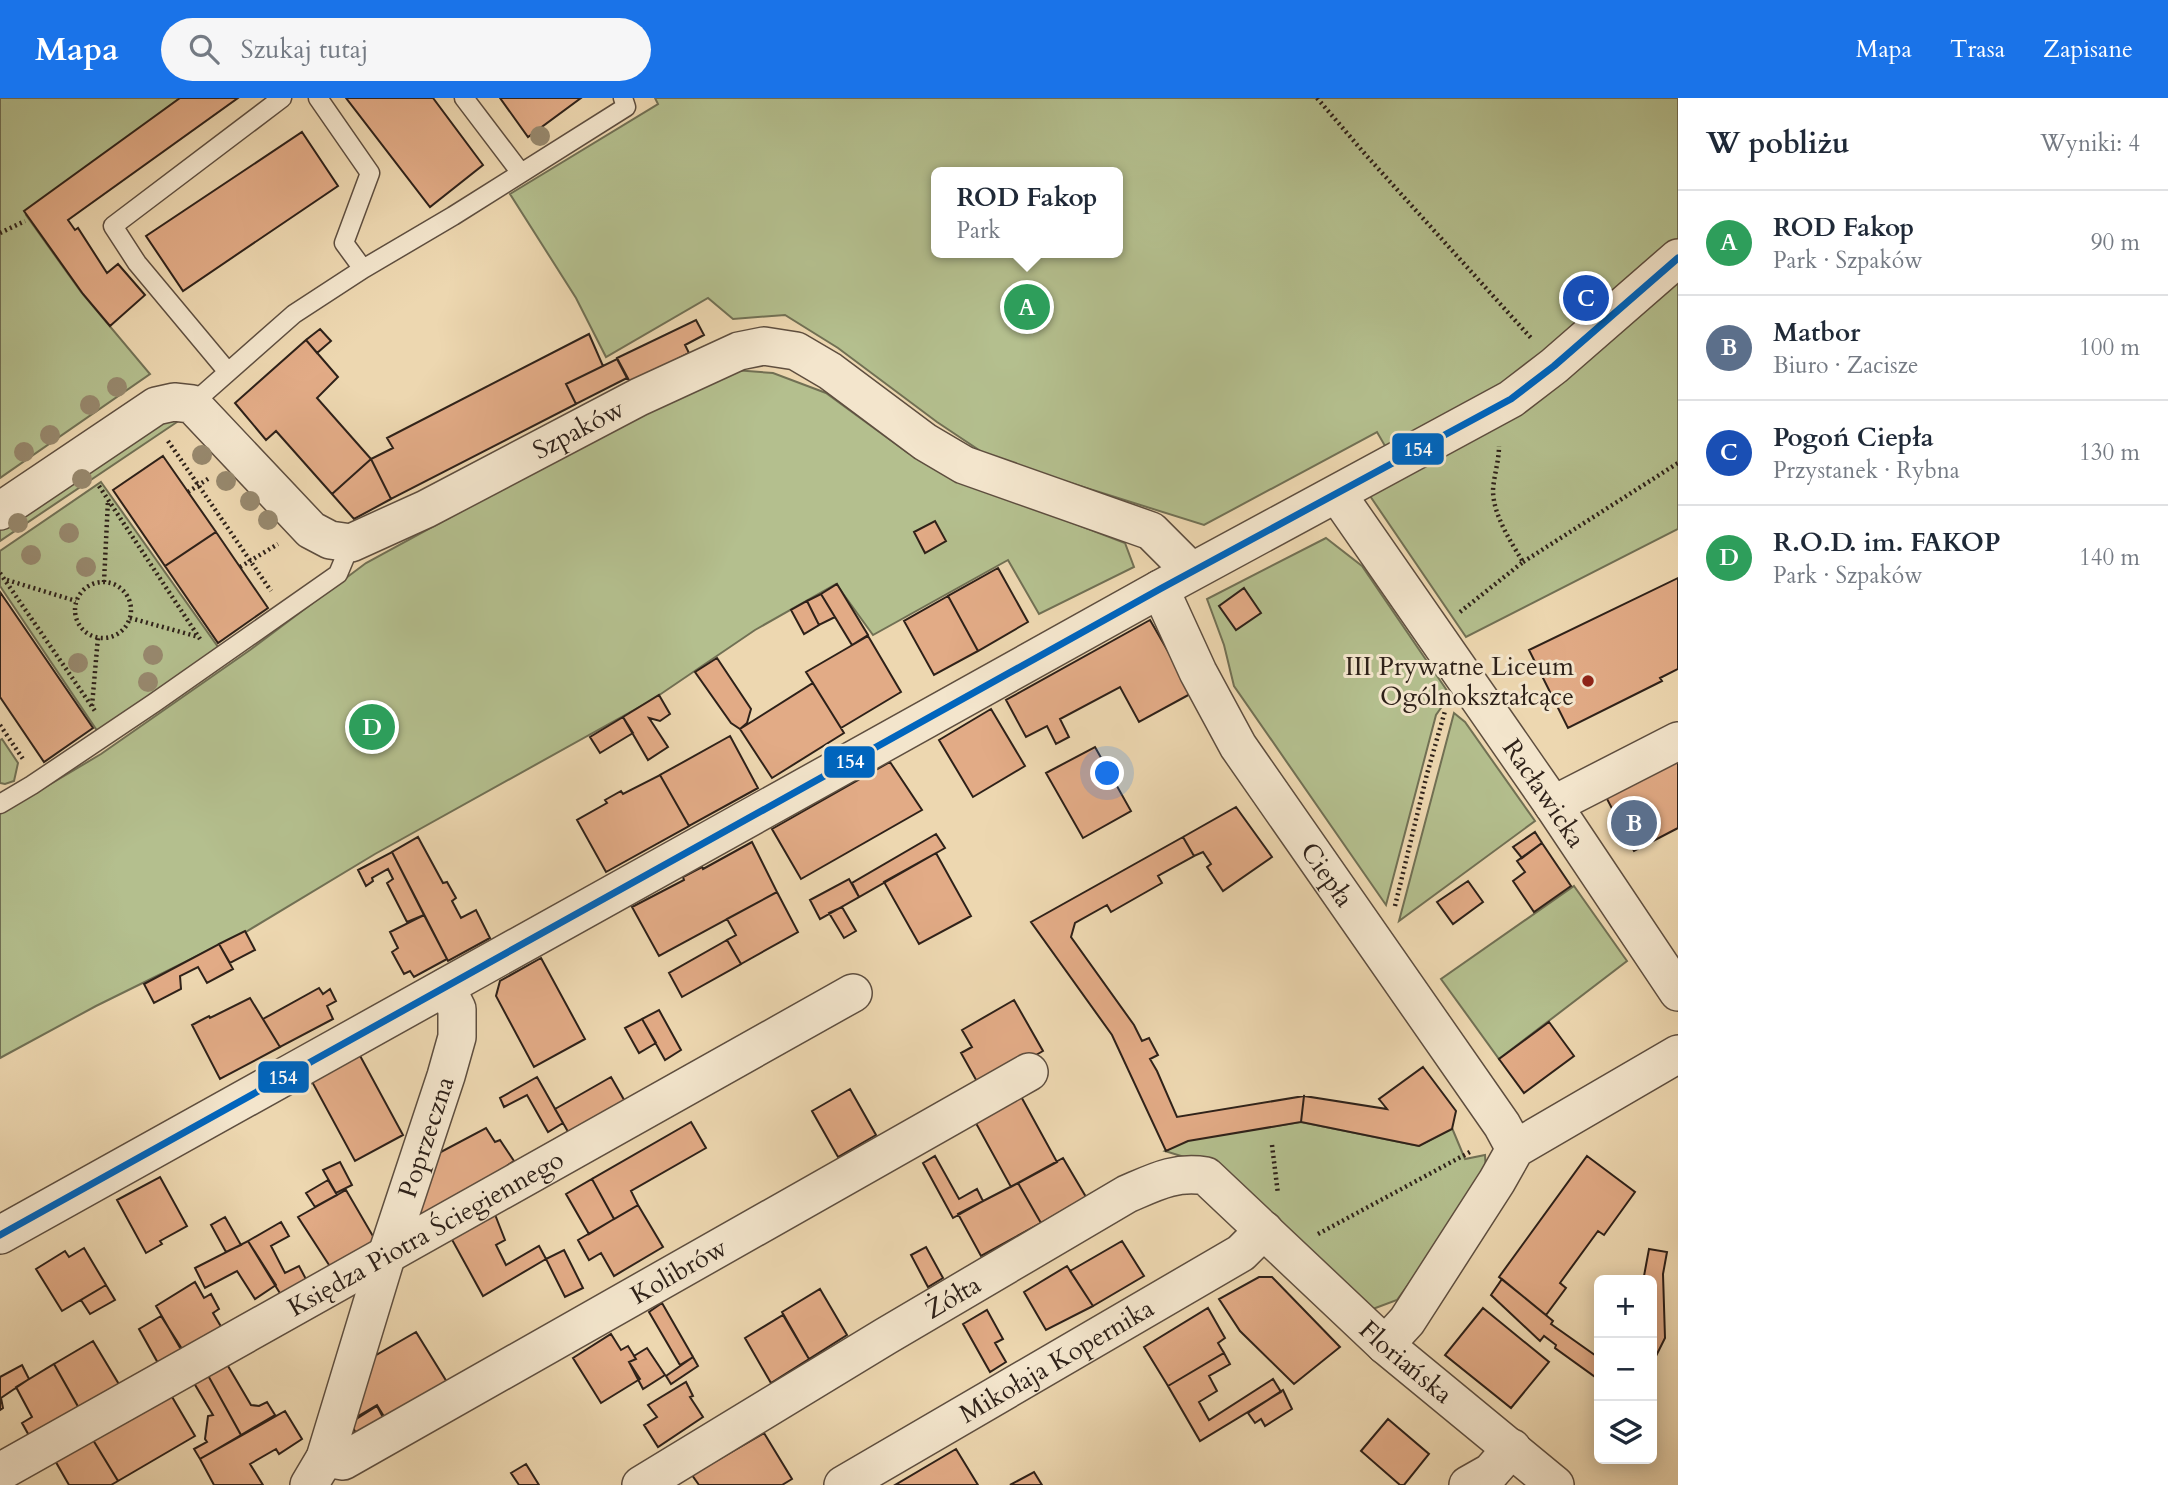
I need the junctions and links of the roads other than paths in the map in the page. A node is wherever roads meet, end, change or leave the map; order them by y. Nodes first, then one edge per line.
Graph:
1 (282, 98) edge
2 (318, 98) edge
3 (464, 98) edge
4 (624, 98) edge
5 (521, 173) junction
6 (1678, 258) edge
7 (363, 269) junction
8 (228, 372) junction
9 (192, 404) junction
10 (1336, 494) junction
11 (0, 511) edge
12 (351, 543) junction
13 (1176, 580) junction
14 (1678, 741) edge
15 (0, 804) edge
16 (1553, 806) junction
17 (446, 987) junction
18 (1678, 992) edge
19 (853, 993) dead end
20 (1678, 1054) edge
21 (1029, 1072) dead end
22 (1515, 1149) junction
23 (1264, 1230) junction
24 (0, 1234) edge
25 (387, 1254) junction
26 (1385, 1345) junction
27 (1512, 1448) junction
28 (317, 1471) edge
29 (0, 1472) edge
30 (641, 1485) edge
31 (843, 1485) edge
32 (1468, 1485) edge
33 (1555, 1485) edge

1 - 8 lane
2 - 7 lane
3 - 5 lane
4 - 5 lane
5 - 7 lane
6 - 10 street
7 - 8 lane
8 - 9 lane
9 - 11 street
9 - 12 street
10 - 13 street
10 - 16 street, Racławicka
12 - 13 street, Szpaków
12 - 15 lane
13 - 17 street
13 - 22 street, Ciepła
14 - 16 street
16 - 18 street, Racławicka
17 - 24 street
17 - 25 street, Poprzeczna
19 - 25 street, Księdza Piotra Ściegiennego
20 - 22 street
21 - 28 street, Kolibrów
22 - 26 street
23 - 26 street, Floriańska
23 - 30 street, Żółta
23 - 31 street, Mikołaja Kopernika
25 - 28 street, Poprzeczna
25 - 29 street, Księdza Piotra Ściegiennego
26 - 27 street, Floriańska
27 - 32 street
27 - 33 street, Floriańska

